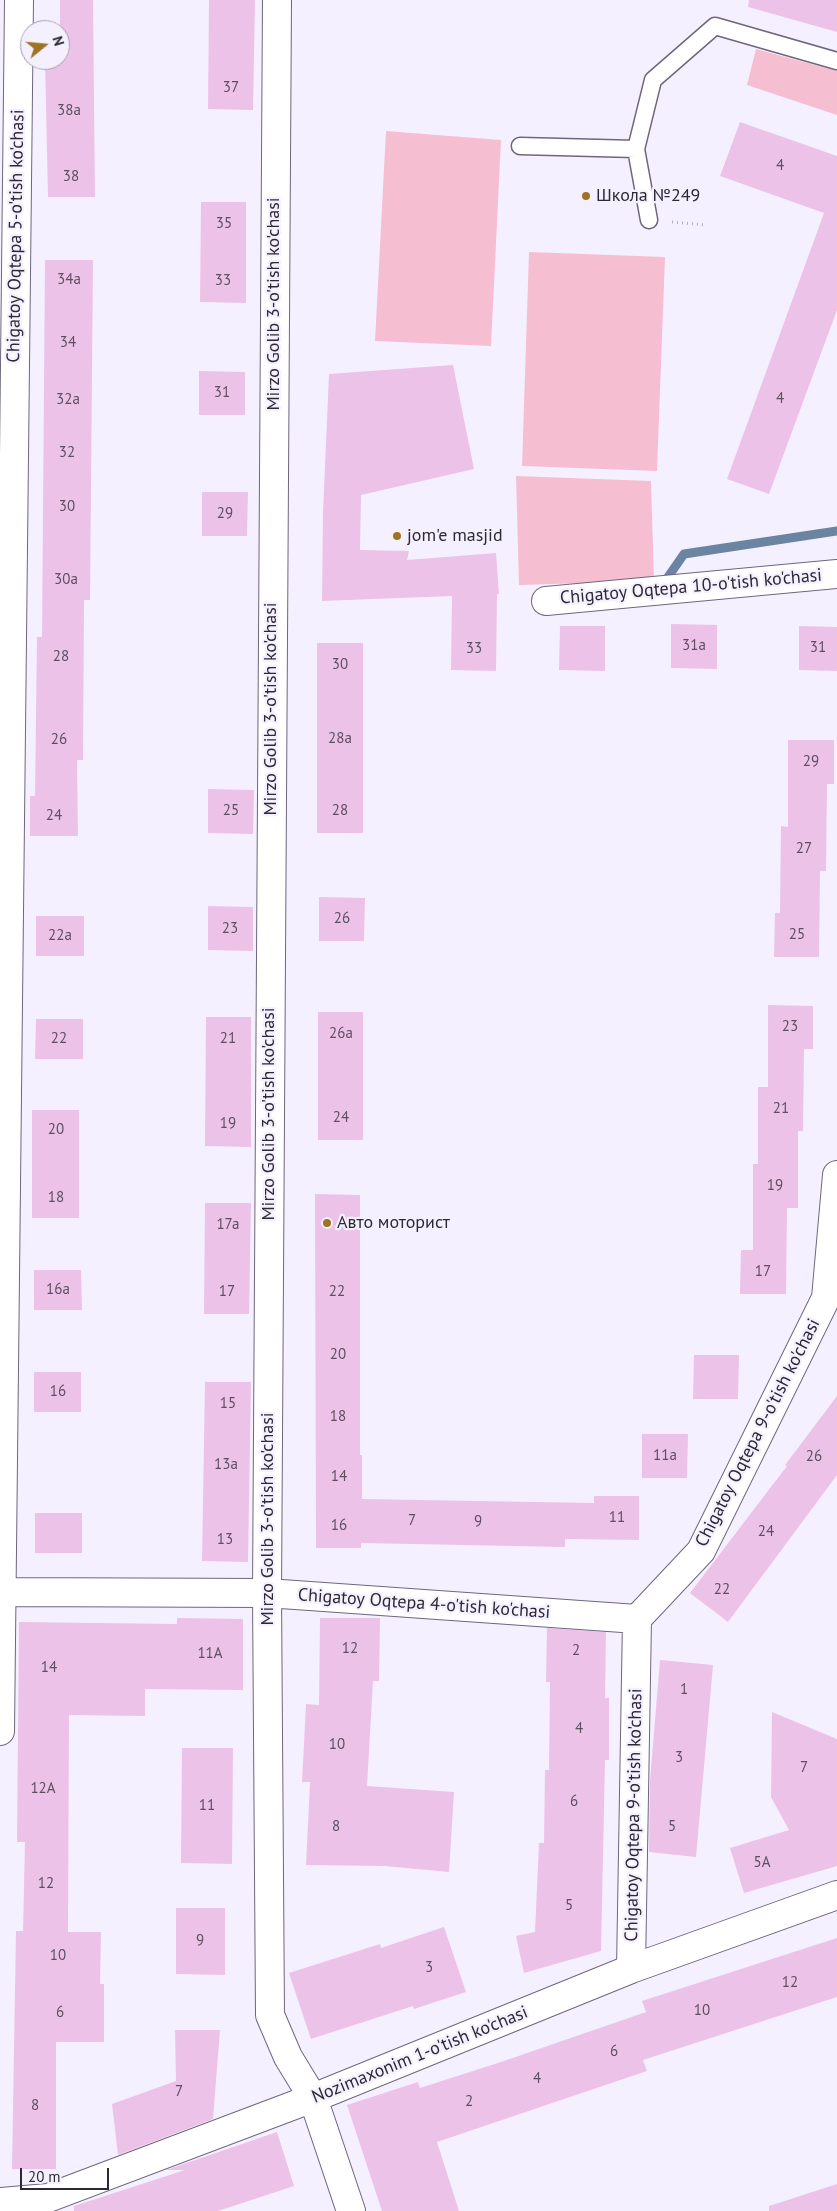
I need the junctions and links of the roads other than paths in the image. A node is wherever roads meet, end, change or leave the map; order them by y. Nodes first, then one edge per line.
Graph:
1 (19, 0) edge
2 (277, 0) edge
3 (837, 61) edge
4 (520, 146) dead end
5 (636, 149) junction
6 (649, 220) road end
7 (837, 574) edge
8 (546, 601) dead end
9 (837, 1175) edge
10 (831, 1298) edge
11 (1, 1592) edge
12 (267, 1592) junction
13 (637, 1619) junction
14 (0, 1731) edge
15 (837, 1895) edge
16 (631, 1969) junction
17 (313, 2098) junction
18 (0, 2202) edge
19 (351, 2211) edge

1 - 11 street, Chigatoy Oqtepa 5-o'tish ko'chasi
2 - 12 street, Mirzo Golib 3-o'tish ko'chasi
3 - 5 lane
4 - 5 lane
5 - 6 lane
7 - 8 street, Chigatoy Oqtepa 10-o'tish ko'chasi
9 - 10 street, Chigatoy Oqtepa 9-o'tish ko'chasi
10 - 13 street, Chigatoy Oqtepa 9-o'tish ko'chasi
11 - 12 street, Chigatoy Oqtepa 4-o'tish ko'chasi
11 - 14 street, Chigatoy Oqtepa 5-o'tish ko'chasi
12 - 13 street, Chigatoy Oqtepa 4-o'tish ko'chasi
12 - 17 street, Mirzo Golib 3-o'tish ko'chasi
13 - 16 street, Chigatoy Oqtepa 9-o'tish ko'chasi
15 - 16 street, Nozimaxonim 1-o'tish ko'chasi
16 - 17 street, Nozimaxonim 1-o'tish ko'chasi
17 - 18 street, Nozimaxonim 1-o'tish ko'chasi
17 - 19 street, Mirzo Golib 3-o'tish ko'chasi

